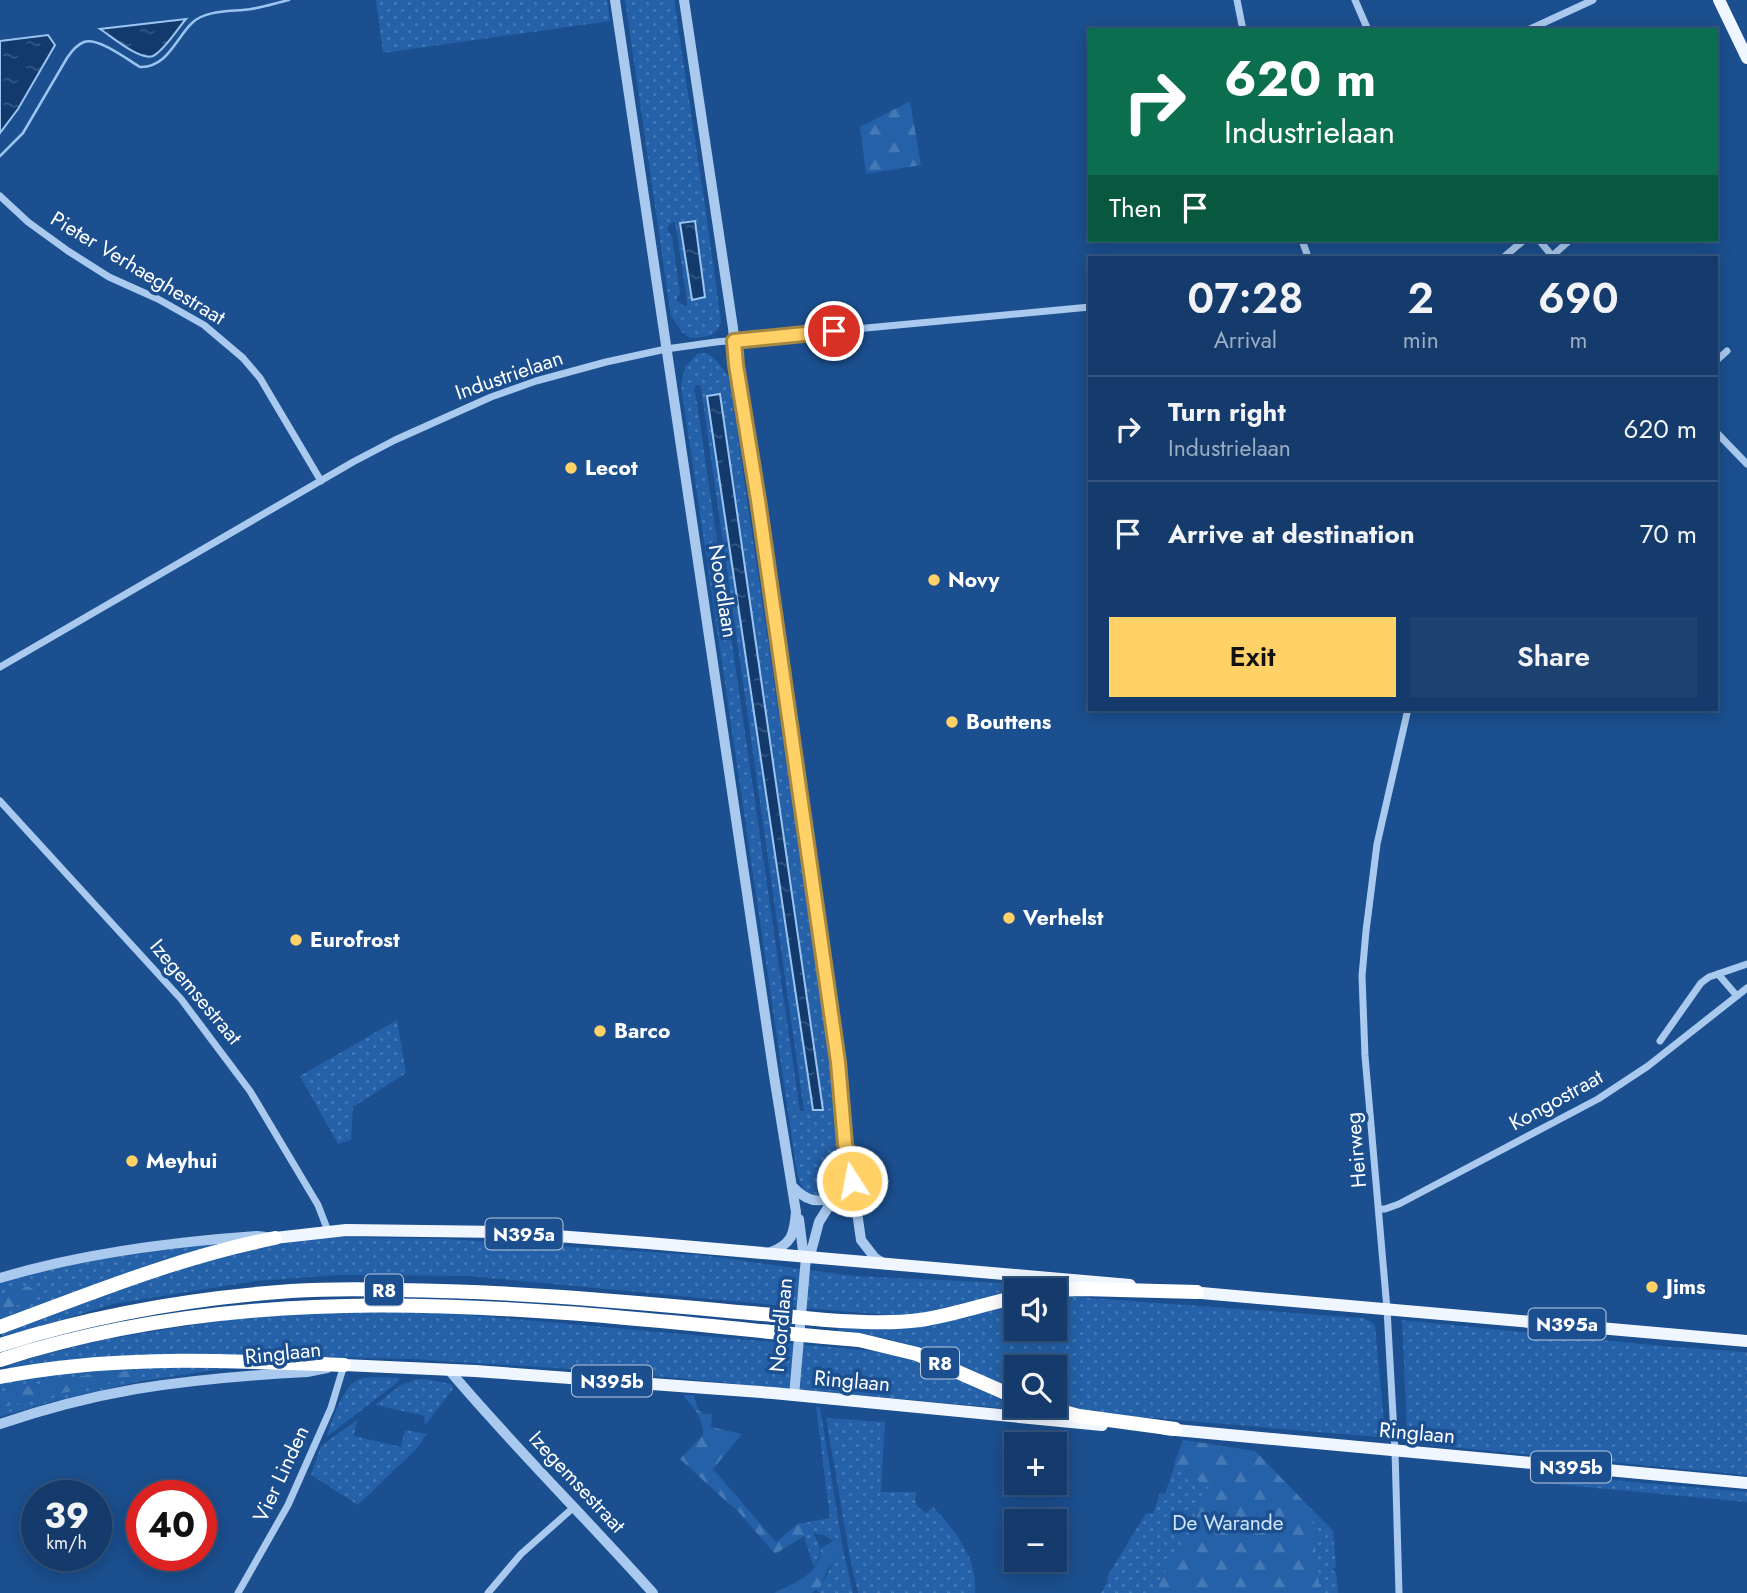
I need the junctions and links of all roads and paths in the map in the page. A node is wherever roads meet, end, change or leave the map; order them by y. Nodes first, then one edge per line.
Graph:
1 (615, 0) edge
2 (684, 0) edge
3 (1237, 0) edge
4 (1354, 0) edge
5 (1593, 0) edge
6 (1719, 0) edge
7 (1243, 28) edge
8 (1367, 28) edge
9 (1532, 28) edge
10 (1747, 58) edge
11 (0, 196) edge
12 (1522, 242) edge
13 (1541, 242) edge
14 (1568, 242) edge
15 (1505, 256) edge
16 (1552, 256) edge
17 (1088, 307) edge
18 (734, 341) junction
19 (667, 349) junction
20 (1727, 351) dead end
21 (1718, 359) edge
22 (1718, 434) edge
23 (1724, 440) junction
24 (1718, 446) edge
25 (1747, 464) edge
26 (321, 481) junction
27 (0, 667) edge
28 (1408, 711) edge
29 (0, 801) edge
30 (1747, 964) edge
31 (1718, 974) junction
32 (1747, 988) edge
33 (1737, 996) junction
34 (1660, 1041) dead end
35 (845, 1144) junction
36 (793, 1187) junction
37 (836, 1195) junction
38 (1378, 1209) junction
39 (796, 1212) junction
40 (328, 1231) junction
41 (275, 1238) junction
42 (769, 1253) junction
43 (806, 1257) junction
44 (886, 1264) junction
45 (0, 1278) edge
46 (1067, 1290) edge
47 (1197, 1293) junction
48 (1004, 1300) edge
49 (1387, 1309) junction
50 (0, 1327) edge
51 (1747, 1341) edge
52 (0, 1345) edge
53 (0, 1360) edge
54 (344, 1365) junction
55 (449, 1370) junction
56 (475, 1371) junction
57 (0, 1377) edge
58 (1004, 1392) edge
59 (794, 1396) junction
60 (472, 1398) junction
61 (1067, 1413) edge
62 (0, 1424) edge
63 (1175, 1429) junction
64 (1395, 1451) junction
65 (1747, 1483) edge
66 (575, 1507) junction
67 (238, 1593) edge
68 (488, 1593) edge
69 (653, 1593) edge
70 (1399, 1593) edge

1 - 19 street, Noordlaan
2 - 18 street, Noordlaan
3 - 7 street
4 - 8 street
5 - 9 street
6 - 10 main road
11 - 26 street, Pieter Verhaeghestraat
12 - 15 street
13 - 16 street
14 - 16 street
17 - 18 street, Industrielaan
18 - 19 street, Industrielaan
18 - 35 street, Noordlaan
19 - 26 street, Industrielaan
19 - 36 street, Noordlaan
20 - 21 street
22 - 23 street
23 - 24 street
23 - 25 street
26 - 27 street, Industrielaan
28 - 38 street, Heirweg
29 - 40 street, Izegemsestraat
30 - 31 street
31 - 33 street
31 - 34 street
32 - 33 street, Kongostraat
33 - 38 street, Kongostraat
35 - 37 street, Noordlaan
35 - 44 street, Noordlaan
36 - 37 street
36 - 39 street, Noordlaan
37 - 43 street, Noordlaan
38 - 49 street, Heirweg
39 - 42 street, Noordlaan
39 - 43 street, Noordlaan
40 - 41 main road, N395a
40 - 42 main road, N395a
41 - 45 street, N395a
41 - 50 highway
42 - 43 main road, N395a
43 - 44 main road, N395a
43 - 59 street, Noordlaan
44 - 47 main road, N395a
46 - 47 highway
47 - 49 main road, N395a
48 - 52 highway, R8, bridge
49 - 51 main road, N395a
49 - 64 street, Heirweg
53 - 58 highway, R8, bridge
54 - 55 main road, Ringlaan / N395b
54 - 57 highway
54 - 62 street, Ringlaan / N395b
54 - 67 street, Vier Linden
55 - 56 main road, Ringlaan / N395b
55 - 60 street, Izegemsestraat
56 - 59 main road, Ringlaan / N395b
56 - 60 street
59 - 63 main road, Ringlaan / N395b
60 - 66 street, Izegemsestraat
61 - 63 highway
63 - 64 main road, Ringlaan / N395b
64 - 65 main road, Ringlaan / N395b
64 - 70 street, Heirweg
66 - 68 street
66 - 69 street, Izegemsestraat

